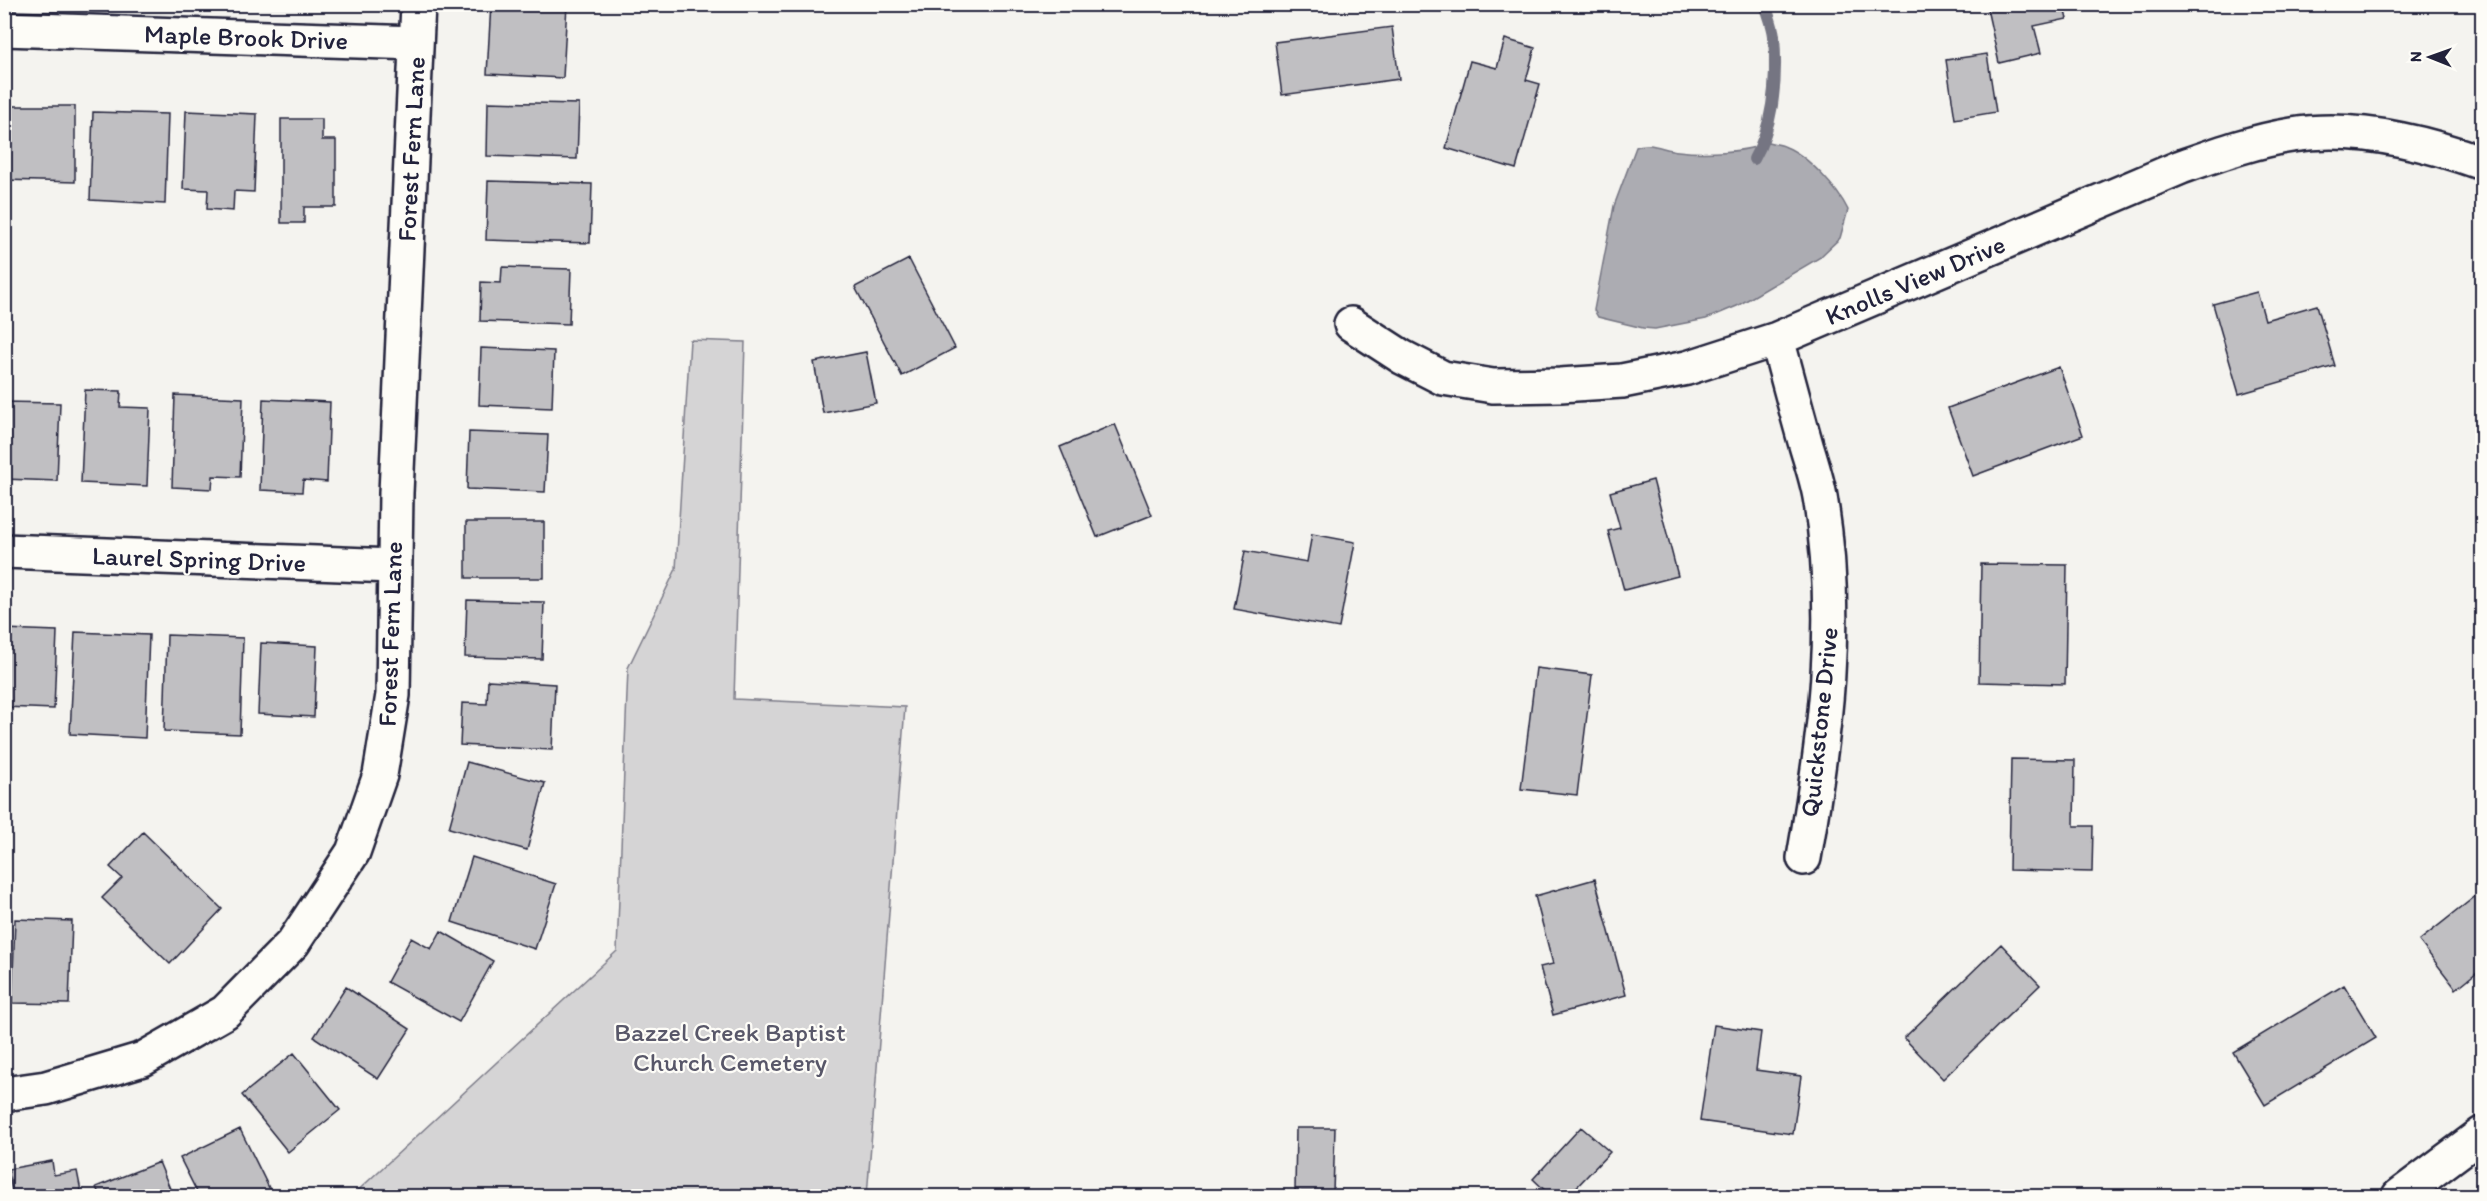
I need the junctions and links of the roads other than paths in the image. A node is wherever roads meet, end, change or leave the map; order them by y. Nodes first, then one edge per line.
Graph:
1 (418, 4) edge
2 (4, 29) edge
3 (416, 43) junction
4 (2482, 162) edge
5 (1350, 324) dead end
6 (1777, 339) junction
7 (4, 551) edge
8 (393, 566) junction
9 (1804, 858) dead end
10 (4, 1094) edge
11 (2482, 1134) edge
12 (2399, 1197) edge

1 - 3 street, Forest Fern Lane
2 - 3 street, Maple Brook Drive
3 - 8 street, Forest Fern Lane
4 - 6 street, Knolls View Drive
5 - 6 street, Knolls View Drive
6 - 9 street, Quickstone Drive
7 - 8 street, Laurel Spring Drive
8 - 10 street, Forest Fern Lane
11 - 12 street

